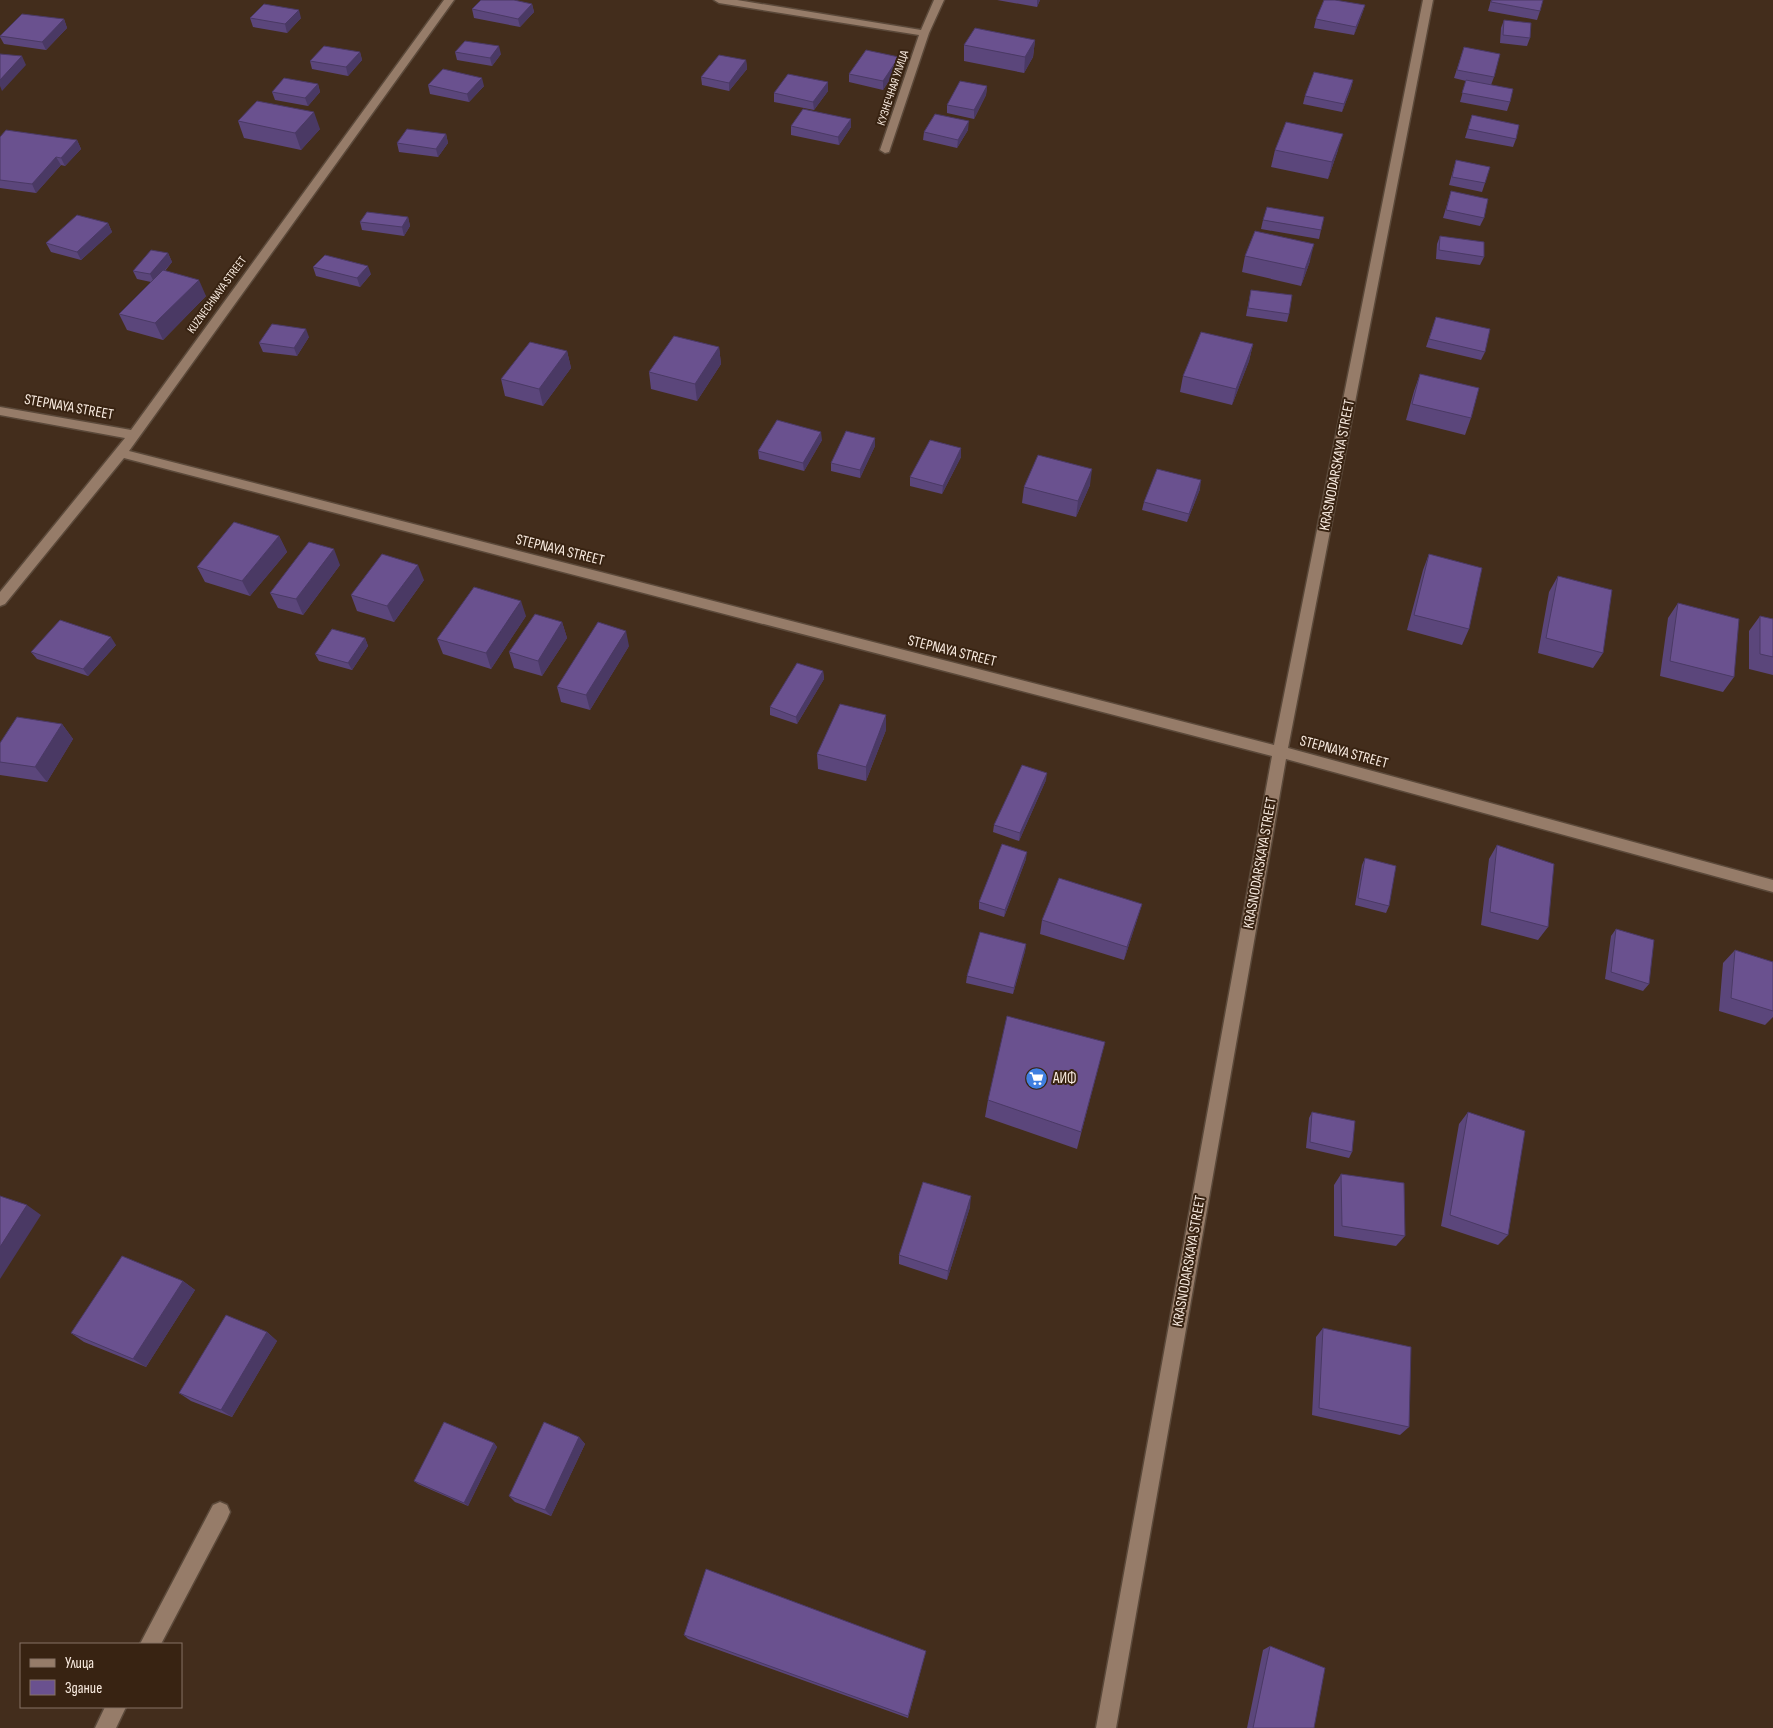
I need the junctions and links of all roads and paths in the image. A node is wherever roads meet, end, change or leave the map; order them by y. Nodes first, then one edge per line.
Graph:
1 (449, 0) edge
2 (718, 0) edge
3 (939, 0) edge
4 (1428, 0) edge
5 (924, 33) junction
6 (885, 150) dead end
7 (0, 411) edge
8 (133, 435) junction
9 (121, 453) junction
10 (0, 601) edge
11 (1280, 752) junction
12 (1773, 886) edge
13 (220, 1512) dead end
14 (151, 1643) edge
15 (115, 1708) edge
16 (105, 1728) edge
17 (1106, 1728) edge

1 - 8 street, KUZNECHNAYA STREET
2 - 5 street, КУЗНЕЧНАЯ УЛИЦА
3 - 5 street, КУЗНЕЧНАЯ УЛИЦА
4 - 11 street, KRASNODARSKAYA STREET
5 - 6 street, КУЗНЕЧНАЯ УЛИЦА
7 - 8 street, STEPNAYA STREET
8 - 9 street, KUZNECHNAYA STREET
9 - 10 street, KUZNECHNAYA STREET
9 - 11 street, STEPNAYA STREET
11 - 12 street, STEPNAYA STREET
11 - 17 street, KRASNODARSKAYA STREET
13 - 14 street
15 - 16 street

